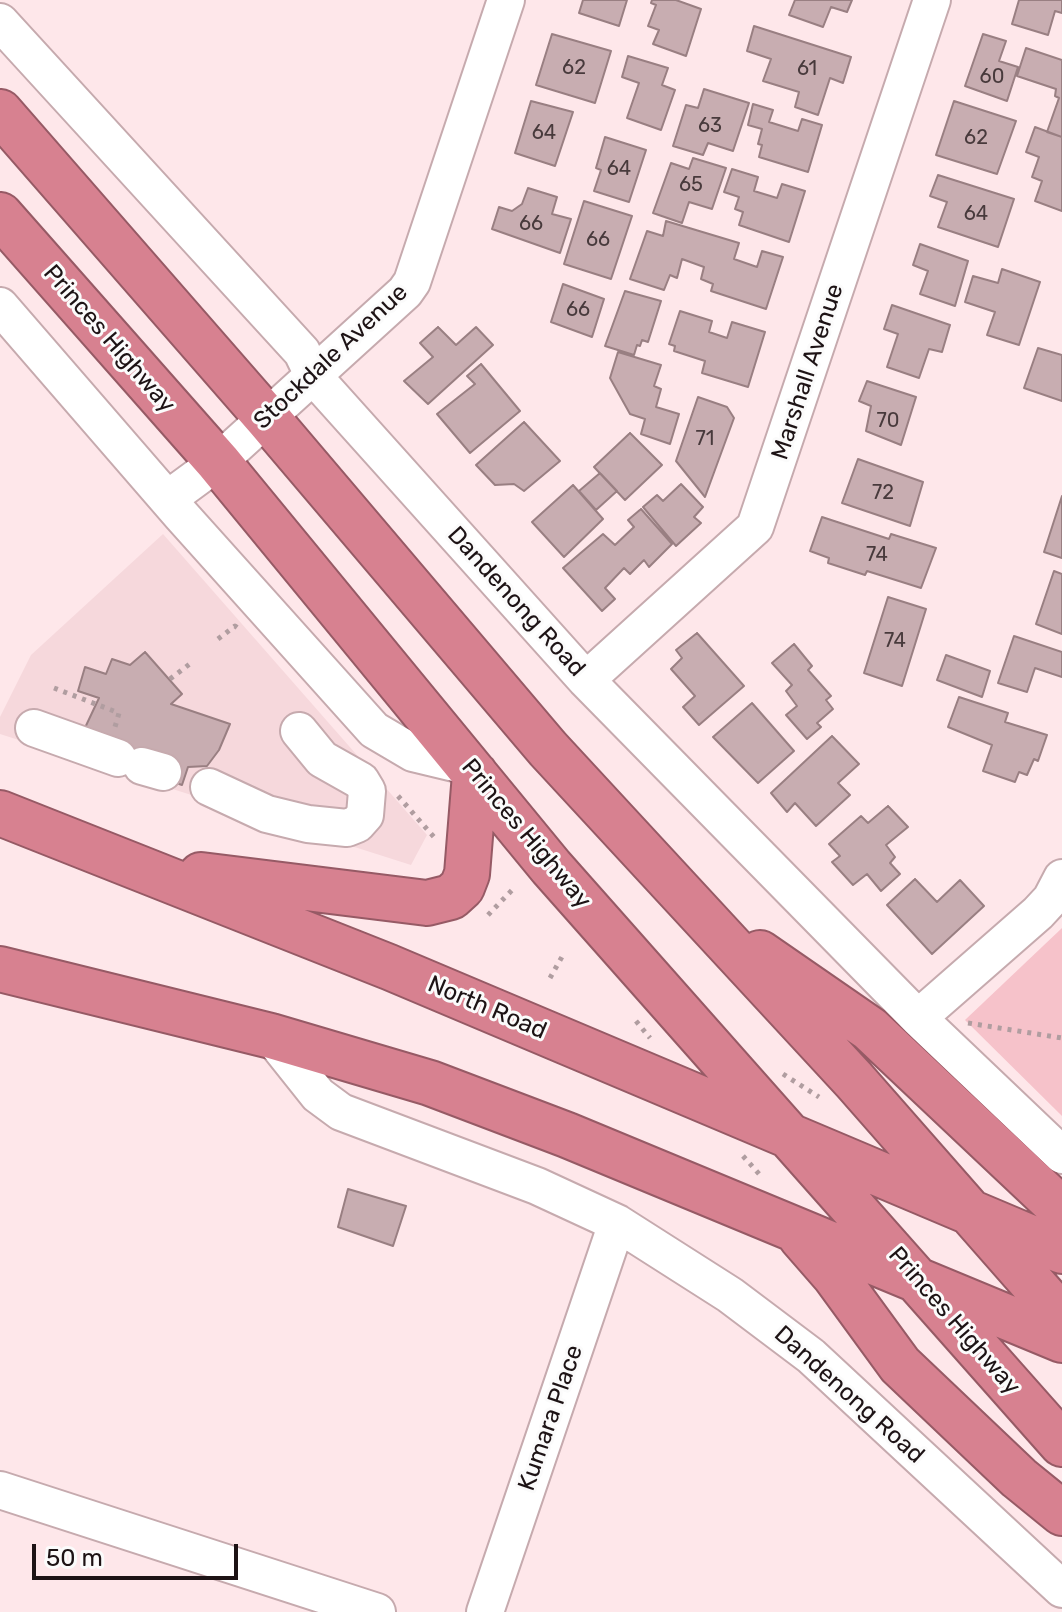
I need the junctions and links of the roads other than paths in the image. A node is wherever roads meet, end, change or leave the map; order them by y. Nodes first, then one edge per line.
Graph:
1 (506, 0) edge
2 (932, 0) edge
3 (0, 22) edge
4 (0, 112) edge
5 (0, 215) edge
6 (0, 306) edge
7 (314, 377) junction
8 (267, 418) junction
9 (218, 462) junction
10 (169, 498) junction
11 (586, 680) junction
12 (34, 728) dead end
13 (299, 731) dead end
14 (471, 770) junction
15 (0, 813) edge
16 (139, 868) junction
17 (1062, 878) edge
18 (695, 909) junction
19 (0, 969) edge
20 (918, 1018) junction
21 (271, 1036) junction
22 (788, 1134) junction
23 (1062, 1155) edge
24 (1062, 1210) edge
25 (970, 1212) junction
26 (617, 1223) junction
27 (797, 1232) junction
28 (1062, 1251) edge
29 (921, 1283) junction
30 (1062, 1317) edge
31 (1062, 1340) edge
32 (1062, 1444) edge
33 (0, 1490) edge
34 (1062, 1513) edge
35 (1062, 1589) edge
36 (297, 1600) edge
37 (377, 1612) edge
38 (485, 1612) edge

1 - 7 street, Stockdale Avenue
2 - 11 street, Marshall Avenue
3 - 7 street, Dandenong Road
4 - 8 highway
5 - 9 highway, Princes Highway
6 - 10 street
7 - 8 street, Stockdale Avenue
7 - 11 street, Dandenong Road
8 - 9 street, Stockdale Avenue
8 - 18 highway
9 - 10 street, Stockdale Avenue
9 - 14 highway, Princes Highway
10 - 14 street
11 - 20 street, Dandenong Road
12 - 13 street
14 - 16 highway
14 - 22 highway, Princes Highway
15 - 16 highway, North Road
16 - 22 highway, North Road
17 - 20 street
18 - 24 highway
18 - 25 highway
19 - 21 highway
20 - 23 street, Dandenong Road
21 - 26 street
21 - 27 highway
22 - 25 highway, North Road
22 - 29 highway, Princes Highway
25 - 28 highway, North Road
25 - 30 highway
26 - 35 street, Dandenong Road
26 - 38 street, Kumara Place
27 - 29 highway
27 - 34 highway
29 - 31 highway
29 - 32 highway, Princes Highway
33 - 36 street
36 - 37 street

